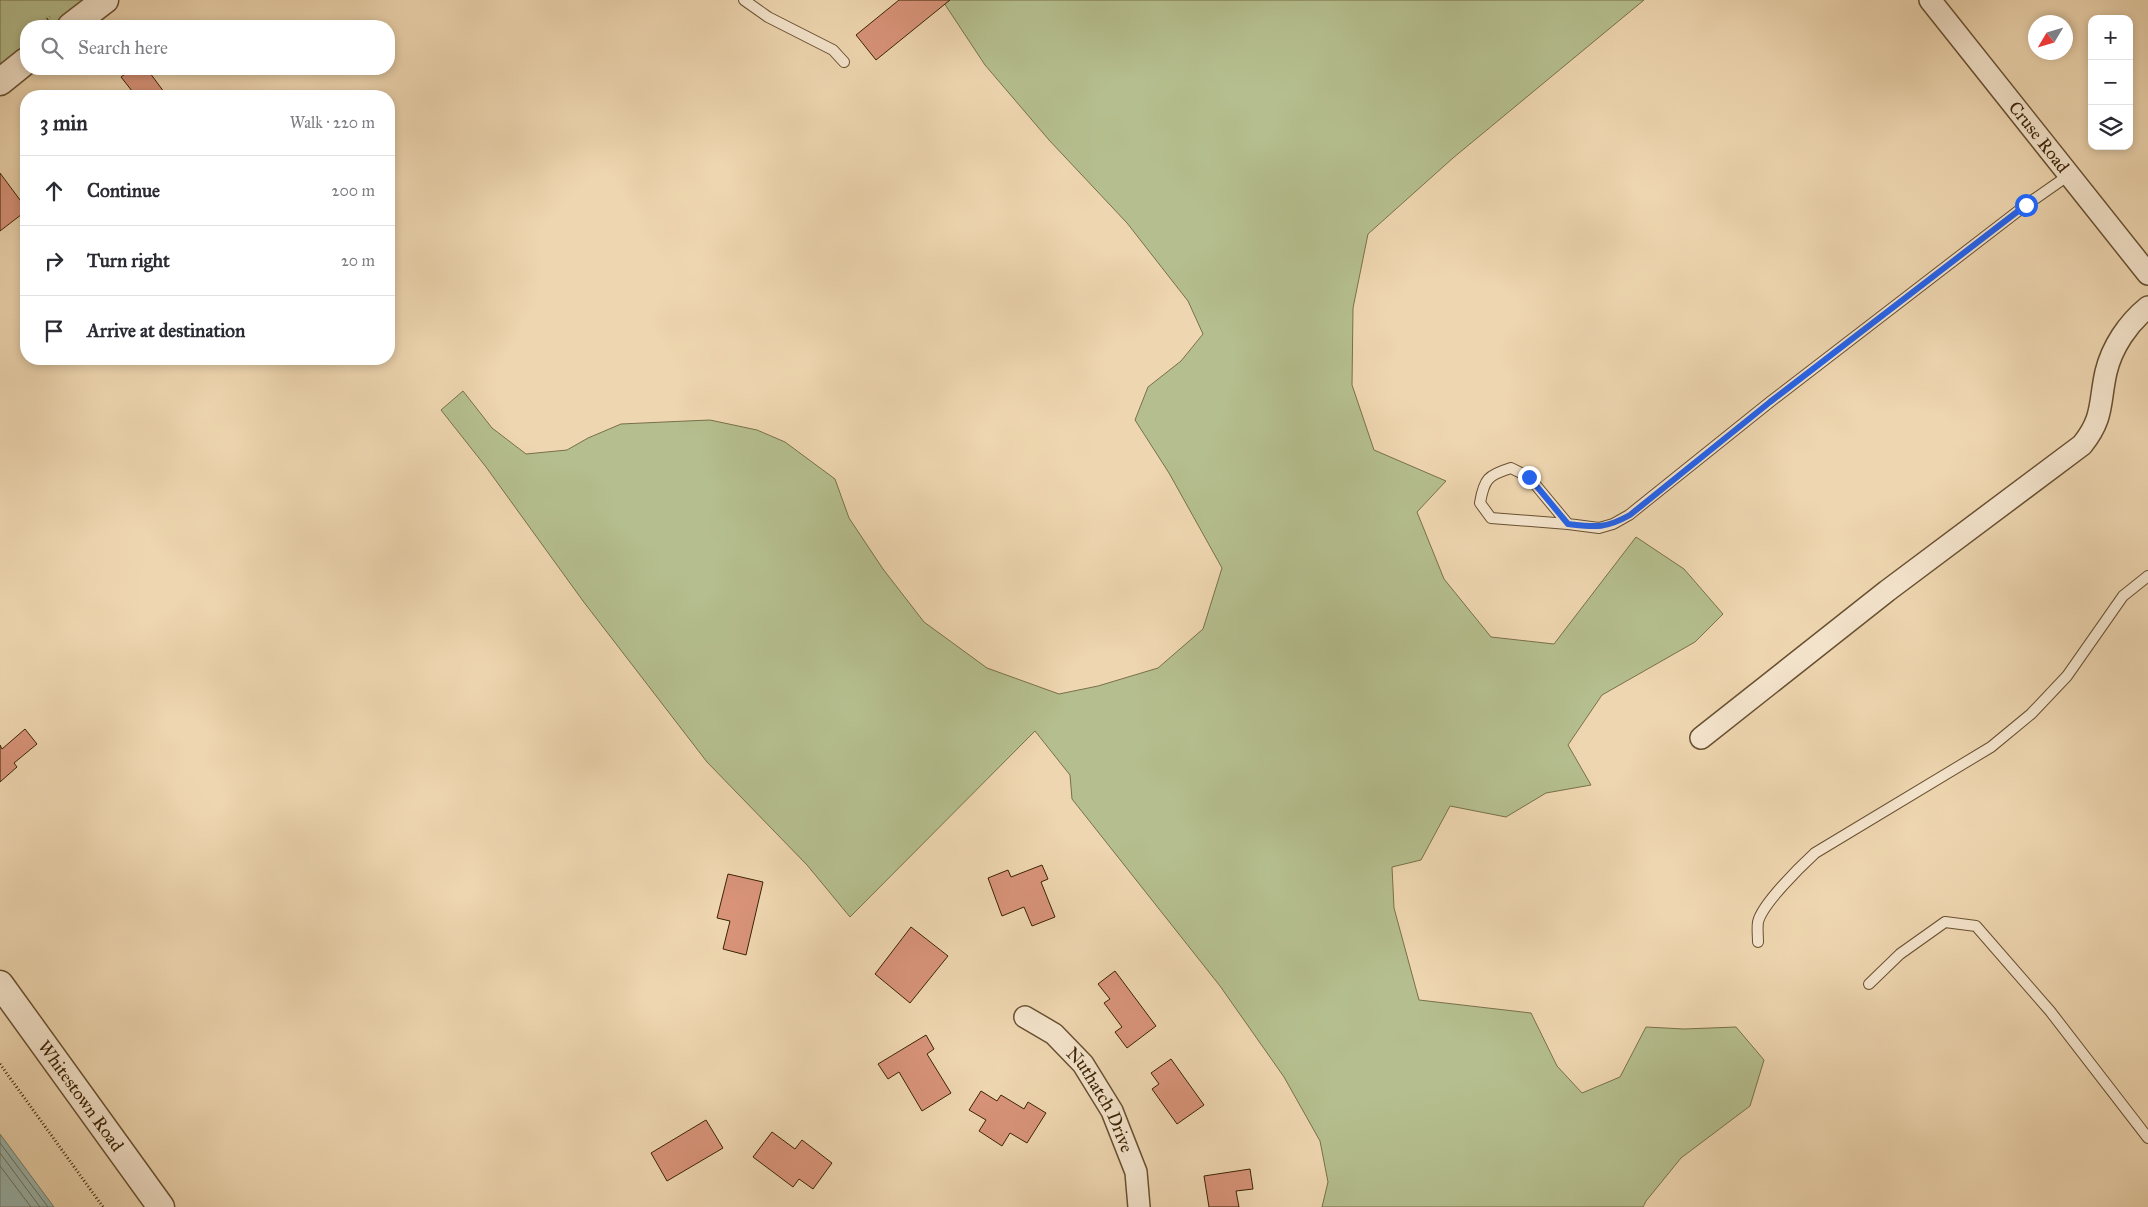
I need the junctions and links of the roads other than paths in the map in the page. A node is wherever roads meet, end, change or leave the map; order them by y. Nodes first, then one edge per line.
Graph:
1 (105, 0) edge
2 (744, 0) edge
3 (1930, 0) edge
4 (80, 20) edge
5 (844, 62) dead end
6 (20, 66) edge
7 (0, 82) edge
8 (2069, 175) junction
9 (2148, 274) edge
10 (2148, 307) edge
11 (1568, 524) junction
12 (2148, 576) edge
13 (1701, 738) dead end
14 (1758, 942) dead end
15 (0, 984) edge
16 (1869, 984) dead end
17 (1025, 1017) dead end
18 (2148, 1138) edge
19 (161, 1207) edge
20 (1139, 1207) edge

1 - 4 street
2 - 5 lane
3 - 8 street, Cruse Road
6 - 7 street
8 - 9 street, Cruse Road
8 - 11 lane
10 - 13 street
11 - 11 lane
12 - 14 lane
15 - 19 street, Whitestown Road
16 - 18 lane
17 - 20 street, Nuthatch Drive

